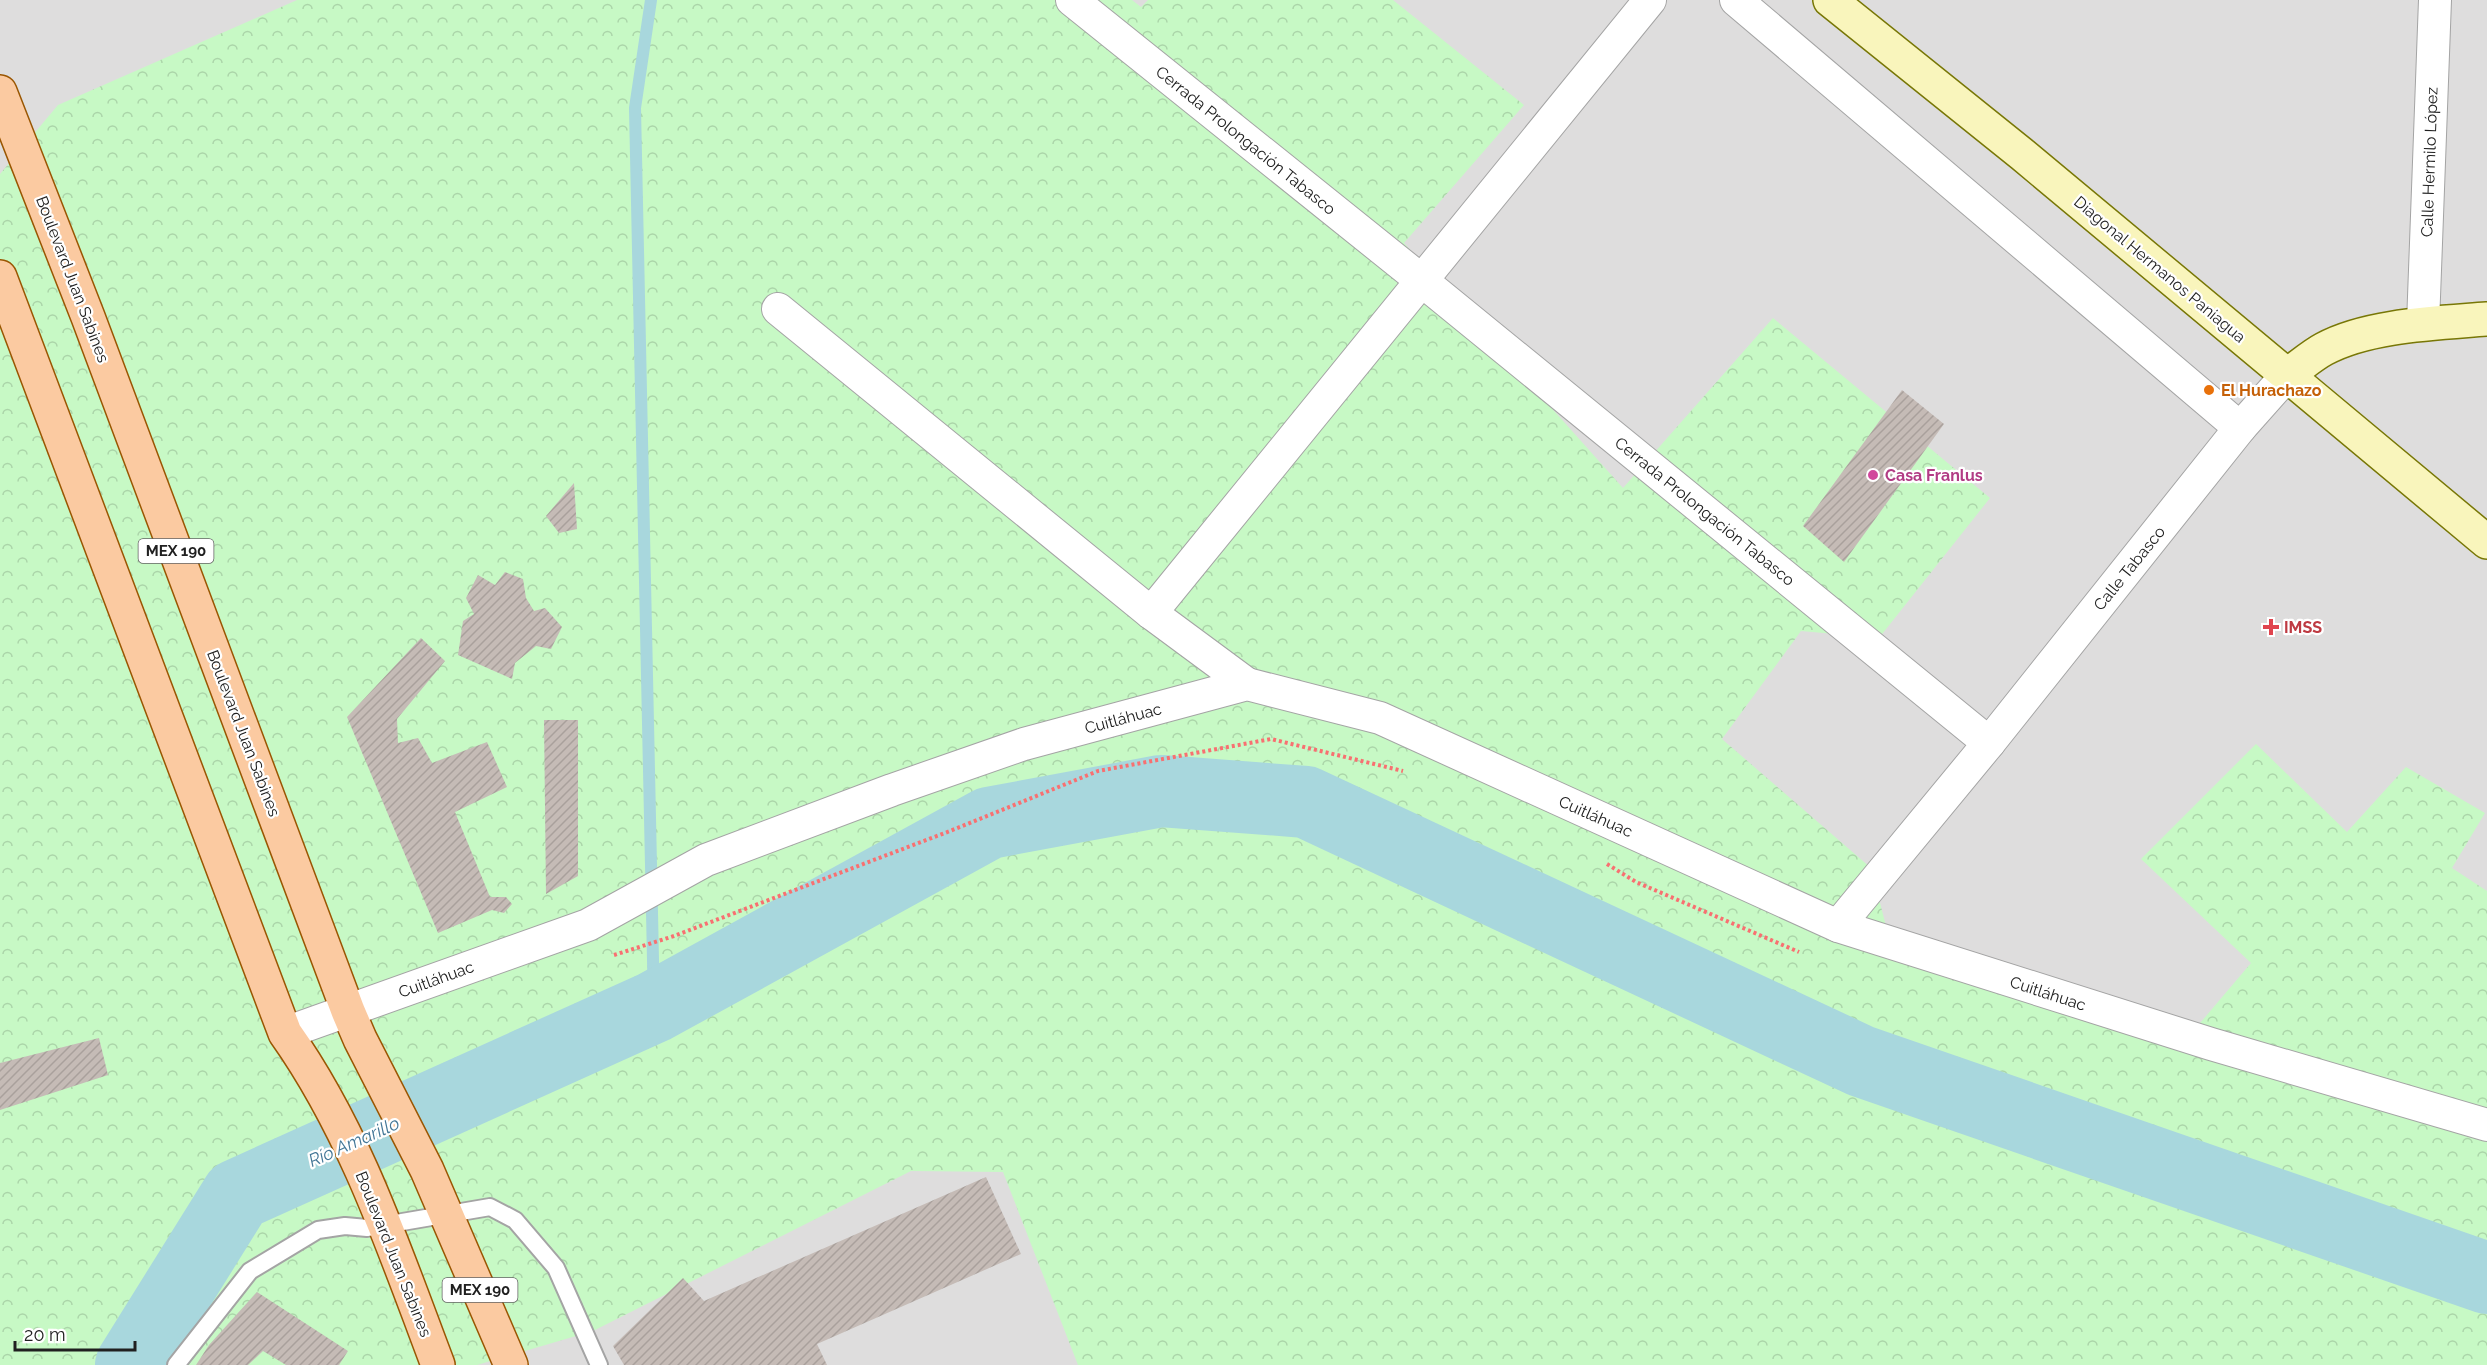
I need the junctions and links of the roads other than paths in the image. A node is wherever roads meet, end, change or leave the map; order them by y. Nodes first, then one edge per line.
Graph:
1 (1072, 0) edge
2 (1650, 0) edge
3 (1736, 0) edge
4 (1830, 0) edge
5 (2435, 0) edge
6 (0, 92) edge
7 (0, 277) edge
8 (1421, 280) junction
9 (778, 309) dead end
10 (2487, 319) edge
11 (2423, 324) junction
12 (2287, 375) junction
13 (2240, 428) junction
14 (2487, 542) edge
15 (1151, 613) junction
16 (1247, 684) junction
17 (1989, 743) junction
18 (1838, 926) junction
19 (348, 1011) junction
20 (285, 1033) junction
21 (2487, 1125) edge
22 (448, 1216) junction
23 (385, 1226) junction
24 (176, 1365) edge
25 (438, 1365) edge
26 (511, 1365) edge
27 (599, 1365) edge

1 - 8 street, Cerrada Prolongación Tabasco
2 - 8 street
3 - 13 street
4 - 12 main road, Diagonal Hermanos Paniagua
5 - 11 street, Calle Hermilo López
6 - 19 main road, Boulevard Juan Sabines / MEX 190
7 - 20 main road, Boulevard Juan Sabines
8 - 15 street
8 - 17 street, Cerrada Prolongación Tabasco
9 - 15 street
10 - 11 main road, Calle Tabasco
11 - 12 main road, Calle Tabasco
12 - 13 street, Calle Tabasco
12 - 14 main road, Diagonal Hermanos Paniagua
13 - 17 street, Calle Tabasco
15 - 16 street
16 - 18 street, Cuitláhuac
16 - 19 street, Cuitláhuac
17 - 18 street, Calle Tabasco
18 - 21 street, Cuitláhuac
19 - 20 street, Cuitláhuac
19 - 22 main road, Boulevard Juan Sabines / MEX 190
20 - 23 main road, Boulevard Juan Sabines
22 - 23 lane
22 - 26 main road, Boulevard Juan Sabines / MEX 190
22 - 27 lane
23 - 24 lane
23 - 25 main road, Boulevard Juan Sabines

